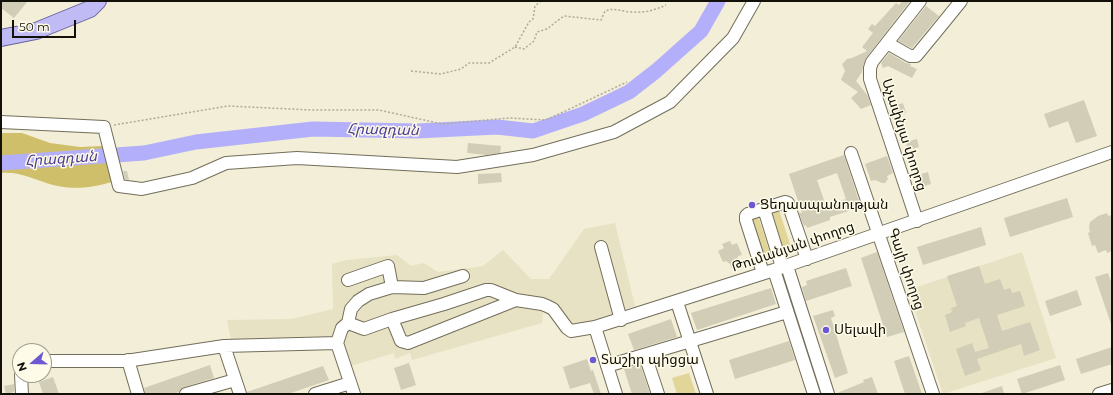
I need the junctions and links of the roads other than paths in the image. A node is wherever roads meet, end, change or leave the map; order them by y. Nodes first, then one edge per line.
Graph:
1 (98, 1) edge
2 (754, 1) edge
3 (920, 1) edge
4 (961, 1) edge
5 (1, 38) edge
6 (887, 42) junction
7 (1, 122) edge
8 (1112, 152) edge
9 (851, 153) dead end
10 (764, 209) junction
11 (916, 221) junction
12 (878, 234) junction
13 (601, 247) dead end
14 (807, 259) junction
15 (776, 269) junction
16 (463, 276) dead end
17 (348, 280) dead end
18 (392, 287) junction
19 (464, 297) junction
20 (516, 300) junction
21 (677, 302) junction
22 (444, 304) junction
23 (787, 312) junction
24 (472, 317) junction
25 (392, 319) junction
26 (621, 320) junction
27 (348, 323) junction
28 (452, 325) junction
29 (595, 327) junction
30 (690, 341) junction
31 (338, 343) junction
32 (224, 346) junction
33 (645, 355) junction
34 (128, 360) junction
35 (52, 361) edge
36 (607, 366) junction
37 (235, 380) junction
38 (21, 383) edge
39 (352, 388) edge
40 (1112, 390) edge
41 (22, 394) edge
42 (138, 394) edge
43 (186, 394) edge
44 (240, 394) edge
45 (315, 394) edge
46 (616, 394) edge
47 (658, 394) edge
48 (707, 394) edge
49 (814, 394) edge
50 (828, 394) edge
51 (933, 394) edge
52 (1099, 394) edge

1 - 5 main road
2 - 7 street
3 - 6 street, Աչափնյա փողոց
4 - 6 street
6 - 11 street, Աչափնյա փողոց
8 - 11 street, Թումանյան փողոց
9 - 12 street, Գայի փողոց
10 - 14 street
10 - 15 street
10 - 15 street
11 - 12 street, Թումանյան փողոց
12 - 14 street, Թումանյան փողոց
12 - 51 street, Գայի փողոց
13 - 26 street
14 - 15 street, Թումանյան փողոց
15 - 21 street, Թումանյան փողոց
15 - 23 street
15 - 50 street
16 - 18 street
17 - 18 street
18 - 27 street
19 - 20 street
19 - 22 street
19 - 24 street
20 - 24 street
20 - 29 street, Թումանյան փողոց
21 - 26 street, Թումանյան փողոց
21 - 30 street
22 - 25 street
22 - 28 street
23 - 30 street
23 - 49 street
24 - 28 street
25 - 27 street
25 - 28 street
26 - 29 street, Թումանյան փողոց
27 - 31 street
29 - 36 street
30 - 33 street
30 - 48 street
31 - 32 street
31 - 39 street
32 - 34 street
32 - 37 street
33 - 36 street
33 - 47 street
34 - 35 street
34 - 42 street
36 - 46 street
37 - 43 street
37 - 44 street
38 - 41 street
39 - 45 street
40 - 52 street

